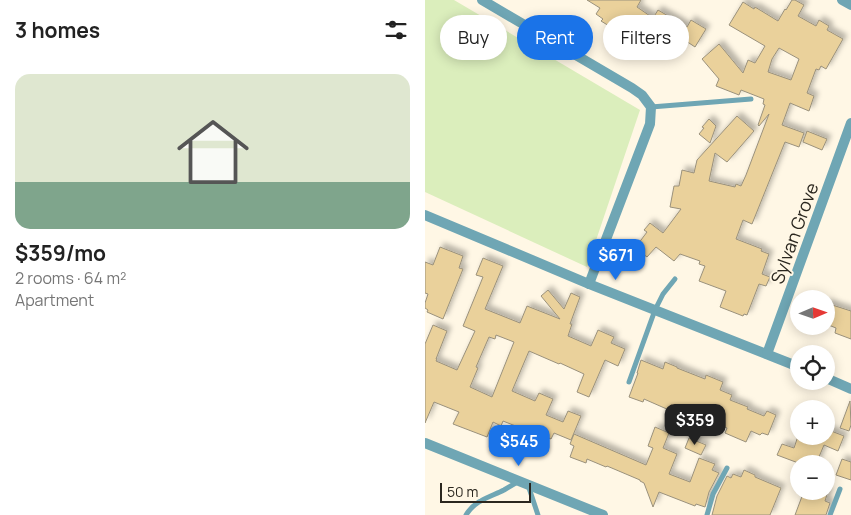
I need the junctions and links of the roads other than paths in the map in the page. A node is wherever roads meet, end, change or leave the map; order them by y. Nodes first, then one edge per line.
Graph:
1 (482, 0) edge
2 (842, 0) edge
3 (851, 5) edge
4 (751, 99) dead end
5 (651, 107) junction
6 (851, 123) edge
7 (425, 215) edge
8 (675, 279) dead end
9 (589, 284) junction
10 (655, 310) junction
11 (767, 354) junction
12 (790, 363) edge
13 (629, 382) dead end
14 (835, 382) edge
15 (851, 389) edge
16 (425, 443) edge
17 (727, 468) dead end
18 (523, 483) junction
19 (840, 489) dead end
20 (466, 515) edge
21 (538, 515) edge
22 (603, 515) edge
23 (707, 515) edge
24 (830, 515) edge

1 - 5 street
2 - 3 street
4 - 5 lane
5 - 9 street
6 - 11 street, Sylvan Grove
7 - 9 street
8 - 10 lane
9 - 10 street
10 - 11 street
10 - 13 lane
11 - 12 street
14 - 15 street
16 - 18 street
17 - 23 lane
18 - 20 lane
18 - 21 lane
18 - 22 street
19 - 24 lane

